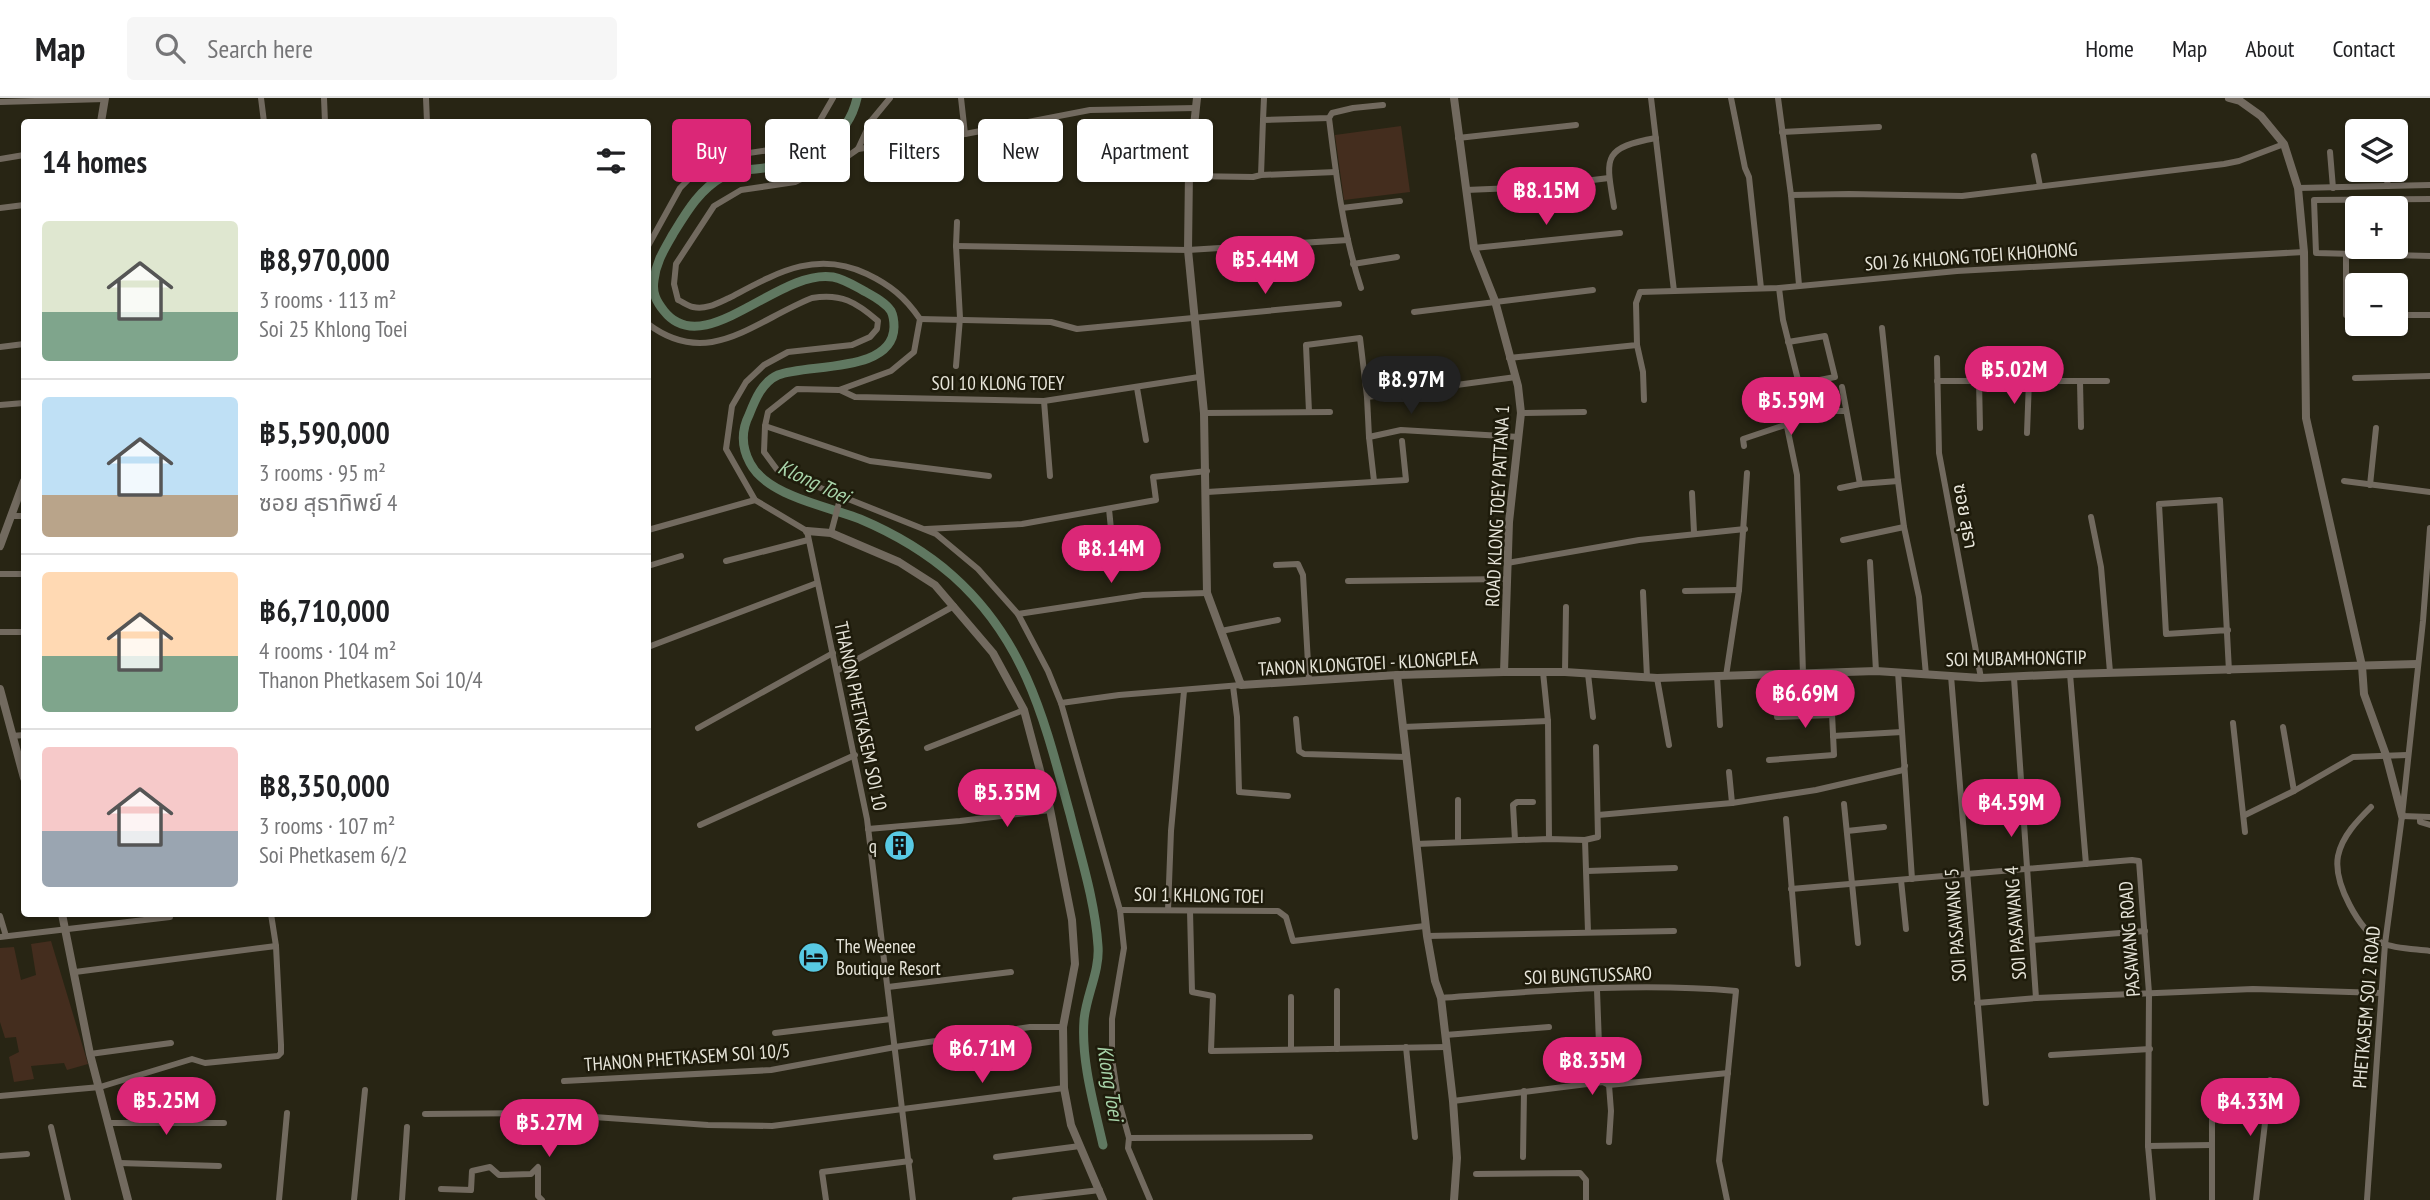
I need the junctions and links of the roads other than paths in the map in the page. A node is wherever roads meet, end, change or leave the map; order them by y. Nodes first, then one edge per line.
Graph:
1 (105, 98) edge
2 (111, 98) edge
3 (261, 98) edge
4 (324, 98) edge
5 (426, 98) edge
6 (833, 98) edge
7 (890, 98) edge
8 (961, 98) edge
9 (1197, 98) edge
10 (1264, 98) edge
11 (1352, 98) edge
12 (1454, 98) edge
13 (1651, 98) edge
14 (1731, 98) edge
15 (1778, 98) edge
16 (2229, 98) edge
17 (2239, 99) edge
18 (0, 102) edge
19 (1383, 105) dead end
20 (1196, 108) junction
21 (1353, 108) junction
22 (1329, 118) junction
23 (102, 119) edge
24 (264, 119) edge
25 (325, 119) edge
26 (427, 119) edge
27 (1195, 119) edge
28 (1264, 120) junction
29 (1577, 125) dead end
30 (1879, 127) dead end
31 (1782, 132) junction
32 (965, 134) junction
33 (1458, 138) junction
34 (1656, 138) junction
35 (2284, 144) junction
36 (858, 149) junction
37 (2330, 152) dead end
38 (21, 156) edge
39 (2034, 156) dead end
40 (0, 159) edge
41 (1336, 172) junction
42 (1261, 174) junction
43 (1213, 176) edge
44 (1609, 178) junction
45 (1189, 182) edge
46 (2387, 182) edge
47 (2430, 185) edge
48 (2040, 186) junction
49 (2388, 186) junction
50 (2298, 188) junction
51 (2333, 188) junction
52 (1466, 190) junction
53 (1791, 195) junction
54 (2408, 199) edge
55 (2430, 199) edge
56 (2345, 200) edge
57 (1400, 201) dead end
58 (21, 205) edge
59 (1614, 207) dead end
60 (0, 208) edge
61 (1342, 208) junction
62 (957, 222) dead end
63 (1620, 233) dead end
64 (1348, 240) junction
65 (651, 241) edge
66 (956, 246) junction
67 (1474, 248) junction
68 (1188, 250) junction
69 (2305, 252) junction
70 (2345, 254) edge
71 (2408, 255) edge
72 (2430, 256) edge
73 (1397, 257) dead end
74 (1353, 264) junction
75 (1799, 285) junction
76 (1361, 288) dead end
77 (1760, 288) junction
78 (1779, 288) junction
79 (1592, 290) dead end
80 (1674, 291) junction
81 (1495, 301) junction
82 (1339, 304) dead end
83 (1415, 312) dead end
84 (2408, 315) edge
85 (2430, 315) edge
86 (1194, 317) junction
87 (960, 318) junction
88 (920, 319) junction
89 (651, 326) edge
90 (1882, 328) dead end
91 (1788, 342) junction
92 (21, 344) edge
93 (1637, 345) junction
94 (0, 347) edge
95 (1937, 358) dead end
96 (1509, 359) junction
97 (956, 366) dead end
98 (2430, 376) edge
99 (1199, 377) junction
100 (1516, 377) junction
101 (2355, 378) dead end
102 (1979, 380) junction
103 (2029, 380) junction
104 (1937, 381) junction
105 (2107, 381) dead end
106 (2080, 382) junction
107 (1799, 384) junction
108 (1842, 387) dead end
109 (1138, 388) junction
110 (839, 390) junction
111 (1367, 397) junction
112 (1644, 400) dead end
113 (1044, 401) junction
114 (21, 403) edge
115 (0, 405) edge
116 (1846, 411) junction
117 (1309, 412) junction
118 (1331, 412) dead end
119 (1584, 412) dead end
120 (1204, 413) junction
121 (1521, 413) junction
122 (1787, 424) junction
123 (765, 426) junction
124 (2081, 427) dead end
125 (1980, 428) dead end
126 (2376, 428) dead end
127 (2027, 433) dead end
128 (1369, 437) junction
129 (1519, 437) junction
130 (1146, 440) dead end
131 (1402, 440) dead end
132 (1744, 446) dead end
133 (1207, 471) junction
134 (1747, 473) dead end
135 (989, 476) dead end
136 (1050, 476) dead end
137 (1374, 481) junction
138 (1898, 481) junction
139 (2344, 481) dead end
140 (1860, 484) junction
141 (2370, 485) junction
142 (1840, 488) dead end
143 (21, 489) edge
144 (1207, 492) junction
145 (2430, 492) edge
146 (1692, 493) dead end
147 (841, 495) junction
148 (755, 500) junction
149 (1109, 509) junction
150 (11, 516) junction
151 (21, 516) edge
152 (2091, 516) dead end
153 (1904, 527) junction
154 (1745, 528) junction
155 (2430, 528) edge
156 (651, 529) edge
157 (925, 529) junction
158 (831, 533) junction
159 (1694, 533) junction
160 (807, 536) junction
161 (1112, 539) dead end
162 (1843, 540) dead end
163 (0, 546) edge
164 (681, 556) dead end
165 (726, 561) dead end
166 (1870, 562) dead end
167 (1507, 563) junction
168 (651, 565) edge
169 (1276, 565) dead end
170 (0, 574) edge
171 (21, 574) edge
172 (1506, 579) junction
173 (1348, 581) dead end
174 (817, 583) junction
175 (1739, 590) junction
176 (1685, 591) dead end
177 (1207, 593) junction
178 (1643, 593) dead end
179 (954, 606) junction
180 (1566, 607) dead end
181 (1018, 614) junction
182 (1278, 620) dead end
183 (2426, 621) edge
184 (2228, 629) junction
185 (1221, 631) junction
186 (0, 632) edge
187 (21, 632) edge
188 (651, 646) edge
189 (833, 653) junction
190 (2417, 664) junction
191 (2362, 666) junction
192 (838, 670) junction
193 (1876, 671) junction
194 (2229, 671) junction
195 (1504, 672) junction
196 (1543, 672) junction
197 (1565, 672) junction
198 (1830, 672) junction
199 (1898, 673) junction
200 (2110, 673) junction
201 (1588, 674) junction
202 (1803, 674) junction
203 (1926, 674) junction
204 (2070, 674) junction
205 (1397, 675) junction
206 (1722, 676) junction
207 (1951, 676) junction
208 (1647, 677) junction
209 (1657, 678) junction
210 (1981, 678) junction
211 (2014, 678) junction
212 (1309, 681) junction
213 (1237, 685) junction
214 (0, 689) edge
215 (1184, 691) junction
216 (1061, 703) junction
217 (1024, 710) junction
218 (1832, 715) junction
219 (1593, 717) dead end
220 (1777, 718) dead end
221 (1296, 719) dead end
222 (1548, 721) junction
223 (2233, 723) dead end
224 (1720, 725) dead end
225 (1403, 727) junction
226 (2283, 727) dead end
227 (698, 728) dead end
228 (1902, 733) junction
229 (21, 735) edge
230 (12, 736) junction
231 (1833, 736) junction
232 (1669, 746) dead end
233 (1596, 747) dead end
234 (927, 748) dead end
235 (855, 755) junction
236 (2386, 755) junction
237 (2407, 755) junction
238 (1406, 757) junction
239 (1769, 761) dead end
240 (1905, 766) junction
241 (21, 768) edge
242 (1729, 772) dead end
243 (2294, 791) junction
244 (1288, 796) dead end
245 (1458, 800) dead end
246 (1533, 802) dead end
247 (1732, 803) junction
248 (1844, 804) dead end
249 (2371, 807) dead end
250 (1050, 810) junction
251 (1598, 815) junction
252 (2245, 815) junction
253 (2402, 816) junction
254 (2420, 817) junction
255 (2430, 817) edge
256 (1786, 819) dead end
257 (700, 825) dead end
258 (2430, 825) edge
259 (1884, 827) dead end
260 (868, 829) junction
261 (1847, 831) junction
262 (2245, 832) dead end
263 (1515, 839) junction
264 (1549, 839) junction
265 (1585, 840) junction
266 (1458, 841) junction
267 (1416, 844) junction
268 (2086, 864) junction
269 (1675, 868) dead end
270 (2027, 869) junction
271 (1587, 871) junction
272 (1967, 874) junction
273 (1912, 879) junction
274 (1901, 880) junction
275 (1852, 883) junction
276 (1791, 889) junction
277 (1120, 909) junction
278 (1168, 909) junction
279 (1190, 911) junction
280 (0, 916) edge
281 (63, 917) edge
282 (170, 917) dead end
283 (271, 917) edge
284 (1425, 926) junction
285 (65, 929) junction
286 (1906, 929) dead end
287 (1674, 931) dead end
288 (2145, 931) junction
289 (1588, 932) junction
290 (3, 936) edge
291 (1427, 936) junction
292 (2033, 940) junction
293 (1858, 943) dead end
294 (2385, 944) junction
295 (276, 946) junction
296 (2430, 951) edge
297 (1798, 964) dead end
298 (75, 972) junction
299 (1011, 972) dead end
300 (888, 987) junction
301 (1597, 990) junction
302 (1337, 991) dead end
303 (2149, 993) junction
304 (2381, 993) junction
305 (1291, 997) dead end
306 (1441, 998) junction
307 (2036, 998) junction
308 (1977, 1003) junction
309 (891, 1019) junction
310 (1063, 1027) junction
311 (1549, 1027) dead end
312 (775, 1033) dead end
313 (1445, 1035) junction
314 (171, 1043) dead end
315 (1599, 1045) dead end
316 (895, 1047) junction
317 (1406, 1047) junction
318 (1447, 1047) junction
319 (1337, 1048) junction
320 (1291, 1049) junction
321 (2150, 1049) junction
322 (90, 1054) junction
323 (2051, 1055) dead end
324 (1728, 1073) junction
325 (2270, 1080) dead end
326 (564, 1081) dead end
327 (1609, 1085) junction
328 (100, 1087) junction
329 (1064, 1088) junction
330 (365, 1090) dead end
331 (1524, 1091) junction
332 (0, 1096) edge
333 (1453, 1101) junction
334 (1986, 1103) dead end
335 (2212, 1105) dead end
336 (903, 1109) junction
337 (287, 1113) dead end
338 (425, 1114) dead end
339 (109, 1123) junction
340 (224, 1123) dead end
341 (51, 1127) dead end
342 (407, 1128) dead end
343 (1310, 1137) dead end
344 (1415, 1137) dead end
345 (1129, 1138) junction
346 (1609, 1142) dead end
347 (2212, 1145) junction
348 (1080, 1146) junction
349 (2148, 1146) junction
350 (27, 1154) dead end
351 (0, 1156) edge
352 (996, 1157) dead end
353 (1523, 1157) dead end
354 (910, 1161) junction
355 (119, 1163) junction
356 (219, 1166) dead end
357 (1476, 1174) dead end
358 (441, 1189) dead end
359 (1100, 1190) junction
360 (1071, 1197) edge
361 (68, 1200) edge
362 (128, 1200) edge
363 (279, 1200) edge
364 (355, 1200) edge
365 (402, 1200) edge
366 (542, 1200) edge
367 (826, 1200) edge
368 (914, 1200) edge
369 (1015, 1200) edge
370 (1103, 1200) edge
371 (1150, 1200) edge
372 (1454, 1200) edge
373 (1586, 1200) edge
374 (1727, 1200) edge
375 (2153, 1200) edge
376 (2212, 1200) edge
377 (2256, 1200) edge
378 (2367, 1200) edge

1 - 2 street
1 - 18 street
1 - 23 street
3 - 24 street
4 - 25 street
5 - 26 street
6 - 65 street
7 - 36 street
8 - 32 street
9 - 20 street, TANON KLONGTOEI - KLONGPLEA
10 - 28 street
11 - 21 street
12 - 33 street, ROAD KLONG TOEY PATTANA 1
13 - 34 street
14 - 77 street
15 - 31 street
16 - 17 street
17 - 35 street
19 - 21 street
20 - 27 street, TANON KLONGTOEI - KLONGPLEA
20 - 32 street
21 - 22 street
22 - 28 street
22 - 41 street
28 - 42 street
29 - 33 street
30 - 31 street
31 - 53 street
32 - 36 street
33 - 52 street, ROAD KLONG TOEY PATTANA 1
34 - 44 street
34 - 80 street
35 - 48 street
35 - 50 street
36 - 88 street
37 - 51 street
38 - 40 street
39 - 48 street
41 - 42 street
41 - 61 street
42 - 43 street
44 - 52 street
44 - 59 street
45 - 68 street, TANON KLONGTOEI - KLONGPLEA
46 - 49 street
47 - 49 street
48 - 53 street
49 - 51 street
50 - 51 street
50 - 69 street
52 - 67 street, ROAD KLONG TOEY PATTANA 1
53 - 75 street
54 - 55 street
56 - 70 street
57 - 61 street
58 - 60 street
61 - 64 street
62 - 66 street
63 - 67 street
64 - 68 street
64 - 74 street
66 - 68 street
66 - 87 street
67 - 81 street, ROAD KLONG TOEY PATTANA 1
68 - 86 street, TANON KLONGTOEI - KLONGPLEA
69 - 75 street, SOI 26 KHLONG TOEI KHOHONG
69 - 191 street
71 - 72 street
73 - 74 street
74 - 76 street
75 - 78 street, SOI 26 KHLONG TOEI KHOHONG
77 - 78 street, SOI 26 KHLONG TOEI KHOHONG
77 - 80 street, SOI 26 KHLONG TOEI KHOHONG
78 - 91 street
79 - 81 street
80 - 93 street, SOI 26 KHLONG TOEI KHOHONG
81 - 83 street
81 - 96 street, ROAD KLONG TOEY PATTANA 1
82 - 86 street
84 - 85 street
86 - 87 street
86 - 99 street, TANON KLONGTOEI - KLONGPLEA
87 - 88 street
87 - 97 street
88 - 110 street
89 - 148 street
90 - 138 street
91 - 107 street
91 - 107 street
92 - 94 street
93 - 96 street
93 - 112 street
95 - 104 street, ซอย สุธา
96 - 100 street, ROAD KLONG TOEY PATTANA 1
98 - 101 street
99 - 109 street, SOI 10 KLONG TOEY
99 - 120 street, TANON KLONGTOEI - KLONGPLEA
100 - 111 street
100 - 121 street, ROAD KLONG TOEY PATTANA 1
102 - 103 street
102 - 104 street
102 - 125 street
103 - 106 street
103 - 127 street
104 - 210 street, ซอย สุธา
105 - 106 street
106 - 124 street
107 - 122 street
108 - 116 street
109 - 113 street, SOI 10 KLONG TOEY
109 - 130 street
110 - 113 street, SOI 10 KLONG TOEY
110 - 123 street
111 - 117 street
111 - 128 street
113 - 136 street
114 - 115 street
116 - 122 street
116 - 140 street
117 - 118 street
117 - 120 street
119 - 121 street
120 - 133 street, TANON KLONGTOEI - KLONGPLEA
121 - 129 street, ROAD KLONG TOEY PATTANA 1
122 - 132 street
122 - 202 street
123 - 135 street
123 - 147 street
126 - 141 street
128 - 129 street
128 - 137 street
129 - 167 street, ROAD KLONG TOEY PATTANA 1
131 - 137 street
133 - 144 street, TANON KLONGTOEI - KLONGPLEA
133 - 149 street
134 - 154 street
137 - 144 street
138 - 140 street
138 - 153 street
139 - 141 street
140 - 142 street
141 - 145 street
143 - 150 street
144 - 177 street, TANON KLONGTOEI - KLONGPLEA
146 - 159 street
147 - 157 street
147 - 158 street
148 - 156 street
148 - 160 street
149 - 157 street
149 - 161 street
150 - 151 street
150 - 163 street
152 - 200 street
153 - 162 street
153 - 203 street
154 - 159 street
154 - 175 street
155 - 183 street
157 - 181 street
158 - 160 street
158 - 179 street
159 - 167 street
160 - 165 street
160 - 174 street, THANON PHETKASEM SOI 10
164 - 168 street
166 - 193 street
167 - 172 street, ROAD KLONG TOEY PATTANA 1
169 - 212 street
170 - 171 street
172 - 173 street
172 - 195 street, ROAD KLONG TOEY PATTANA 1
174 - 188 street
174 - 189 street, THANON PHETKASEM SOI 10
175 - 176 street
175 - 206 street
177 - 181 street
177 - 185 street, TANON KLONGTOEI - KLONGPLEA
178 - 208 street
179 - 192 street
179 - 217 street
180 - 197 street
181 - 216 street
182 - 185 street
183 - 190 street
184 - 184 street
184 - 194 street
185 - 213 street, TANON KLONGTOEI - KLONGPLEA
186 - 187 street
189 - 192 street, THANON PHETKASEM SOI 10
189 - 227 street
190 - 191 street, SOI MUBAMHONGTIP
190 - 237 street
191 - 194 street, SOI MUBAMHONGTIP
191 - 236 street
192 - 235 street, THANON PHETKASEM SOI 10
193 - 198 street, SOI MUBAMHONGTIP
193 - 199 street, SOI MUBAMHONGTIP
194 - 200 street, SOI MUBAMHONGTIP
195 - 196 street, SOI MUBAMHONGTIP
195 - 205 street, TANON KLONGTOEI - KLONGPLEA
196 - 197 street, SOI MUBAMHONGTIP
196 - 222 street
197 - 201 street, SOI MUBAMHONGTIP
198 - 202 street, SOI MUBAMHONGTIP
198 - 218 street
199 - 203 street, SOI MUBAMHONGTIP
199 - 228 street
200 - 204 street, SOI MUBAMHONGTIP
201 - 208 street, SOI MUBAMHONGTIP
201 - 219 street
202 - 206 street, SOI MUBAMHONGTIP
203 - 207 street, SOI MUBAMHONGTIP
204 - 211 street, SOI MUBAMHONGTIP
204 - 268 street
205 - 212 street, TANON KLONGTOEI - KLONGPLEA
205 - 225 street
206 - 209 street, SOI MUBAMHONGTIP
206 - 224 street
207 - 210 street, SOI MUBAMHONGTIP
207 - 272 street, SOI PASAWANG 5
208 - 209 street, SOI MUBAMHONGTIP
209 - 232 street
210 - 211 street, SOI MUBAMHONGTIP
211 - 270 street, SOI PASAWANG 4
212 - 213 street, TANON KLONGTOEI - KLONGPLEA
213 - 215 street
213 - 244 street
214 - 230 street
215 - 216 street
215 - 278 street
216 - 277 street
217 - 234 street
217 - 250 street
218 - 220 street
218 - 231 street
221 - 238 street
222 - 225 street
222 - 264 street
223 - 252 street
225 - 238 street
226 - 243 street
228 - 231 street
228 - 240 street
229 - 230 street
230 - 241 street
231 - 239 street
233 - 251 street
235 - 257 street
235 - 260 street, THANON PHETKASEM SOI 10
236 - 237 street
236 - 243 street
236 - 253 street
237 - 253 street
238 - 267 street
240 - 247 street
240 - 273 street
242 - 247 street
243 - 252 street
245 - 266 street
246 - 263 street
247 - 251 street
248 - 261 street
249 - 294 street
250 - 260 street
250 - 310 street
251 - 265 street
252 - 262 street
253 - 254 street
253 - 294 street, PHETKASEM SOI 2 ROAD
254 - 255 street
254 - 258 street
256 - 276 street
259 - 261 street
260 - 300 street, THANON PHETKASEM SOI 10
261 - 275 street
263 - 264 street
263 - 266 street
264 - 265 street
265 - 271 street
266 - 267 street
267 - 284 street
268 - 270 street, PASAWANG ROAD
268 - 288 street, PASAWANG ROAD
269 - 271 street
270 - 272 street, PASAWANG ROAD
270 - 292 street, SOI PASAWANG 4
271 - 289 street
272 - 273 street, PASAWANG ROAD
272 - 308 street, SOI PASAWANG 5
273 - 274 street, PASAWANG ROAD
274 - 275 street, PASAWANG ROAD
274 - 286 street
275 - 276 street, PASAWANG ROAD
275 - 293 street
276 - 297 street
277 - 278 street, SOI 1 KHLONG TOEI
277 - 345 street
278 - 279 street, SOI 1 KHLONG TOEI
279 - 284 street, SOI 1 KHLONG TOEI
279 - 320 street
280 - 290 street
281 - 285 street
282 - 285 street
283 - 295 street
284 - 291 street
285 - 290 street
285 - 298 street
287 - 289 street
288 - 292 street
288 - 303 street, PASAWANG ROAD
289 - 291 street
291 - 306 street
292 - 307 street, SOI PASAWANG 4
294 - 296 street
294 - 304 street, PHETKASEM SOI 2 ROAD
295 - 298 street
295 - 328 street
298 - 322 street
299 - 300 street
300 - 309 street, THANON PHETKASEM SOI 10
301 - 306 street, SOI BUNGTUSSARO
301 - 315 street
301 - 324 street, SOI BUNGTUSSARO
302 - 319 street
303 - 304 street
303 - 307 street
303 - 321 street, PASAWANG ROAD
304 - 378 street, PHETKASEM SOI 2 ROAD
305 - 320 street
306 - 313 street
307 - 308 street
308 - 334 street, SOI PASAWANG 5
309 - 312 street
309 - 316 street, THANON PHETKASEM SOI 10
310 - 316 street, THANON PHETKASEM SOI 10/5
310 - 329 street
311 - 313 street
313 - 318 street
314 - 322 street
316 - 326 street, THANON PHETKASEM SOI 10/5
316 - 336 street, THANON PHETKASEM SOI 10
317 - 318 street
317 - 319 street
317 - 344 street
318 - 333 street
319 - 320 street
321 - 323 street
321 - 349 street, PASAWANG ROAD
322 - 328 street
324 - 327 street
324 - 374 street
325 - 377 street
327 - 331 street
327 - 346 street
328 - 332 street
328 - 339 street
329 - 336 street
329 - 348 street
330 - 364 street
331 - 333 street
331 - 353 street
333 - 372 street
335 - 347 street
336 - 338 street
336 - 354 street, THANON PHETKASEM SOI 10
337 - 363 street
339 - 340 street
339 - 355 street
341 - 361 street
342 - 365 street
343 - 345 street
345 - 371 street
347 - 349 street
347 - 376 street
348 - 352 street
348 - 359 street
349 - 375 street, PASAWANG ROAD
350 - 351 street
354 - 367 street
354 - 368 street, THANON PHETKASEM SOI 10
355 - 356 street
355 - 362 street
357 - 373 street
358 - 366 street
359 - 360 street
359 - 370 street
360 - 369 street

